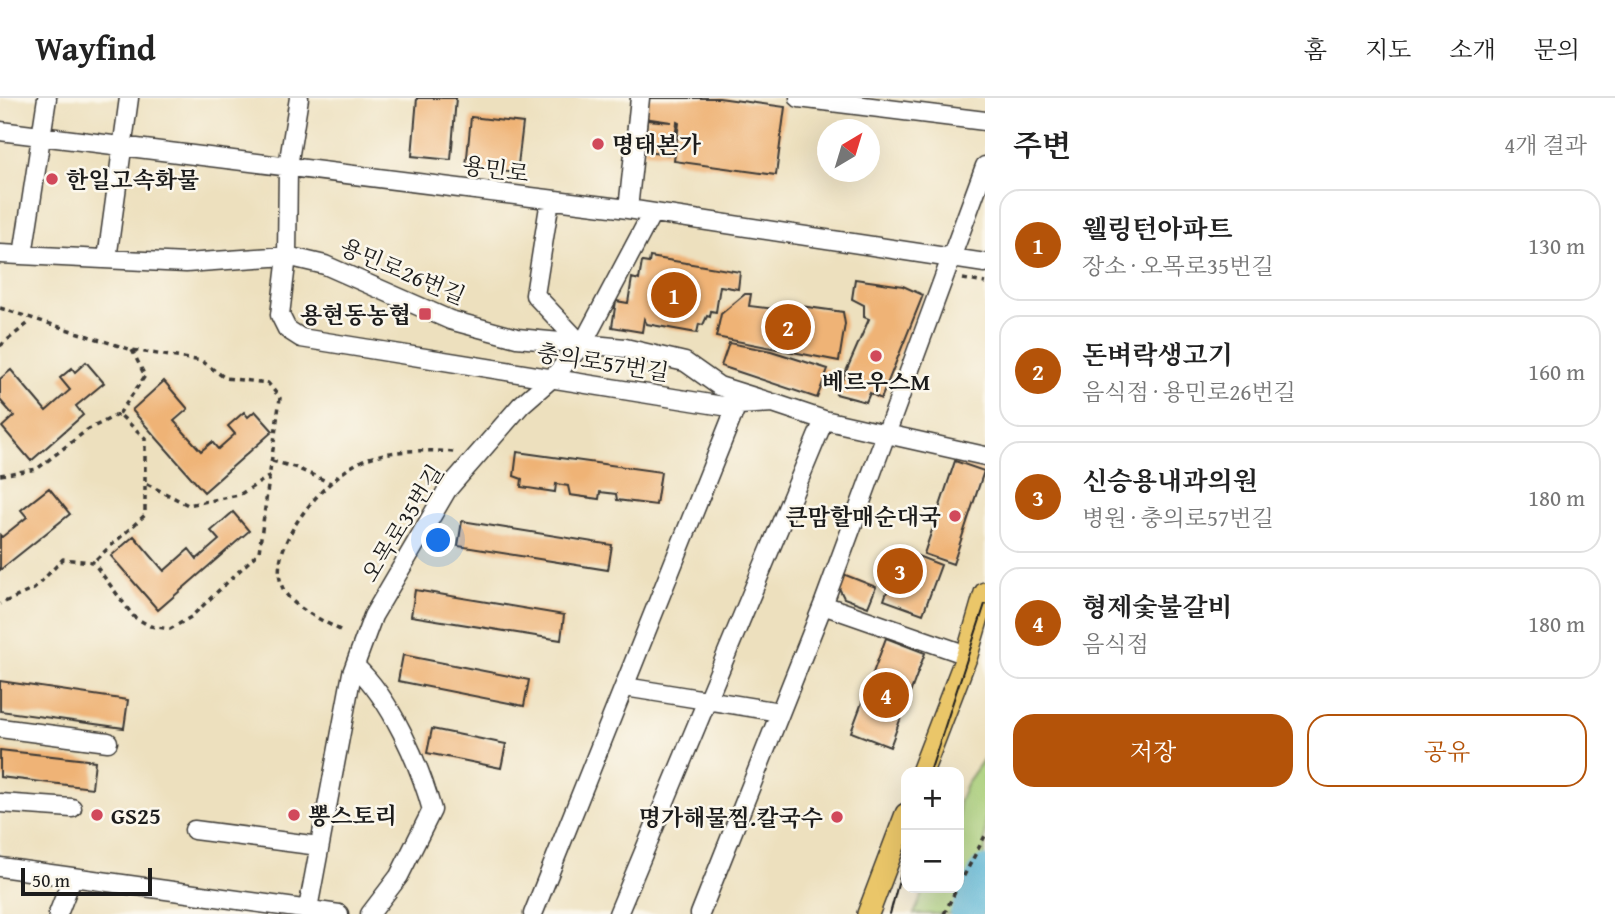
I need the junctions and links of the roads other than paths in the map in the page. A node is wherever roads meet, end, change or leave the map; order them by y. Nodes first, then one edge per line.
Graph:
1 (47, 98) edge
2 (129, 98) edge
3 (299, 98) edge
4 (639, 98) edge
5 (799, 98) edge
6 (985, 121) edge
7 (0, 131) edge
8 (41, 135) junction
9 (121, 145) junction
10 (288, 166) junction
11 (985, 166) edge
12 (550, 200) junction
13 (628, 209) junction
14 (652, 213) junction
15 (0, 254) edge
16 (23, 255) junction
17 (287, 256) junction
18 (952, 257) junction
19 (107, 259) junction
20 (985, 263) edge
21 (582, 345) junction
22 (552, 378) junction
23 (740, 399) junction
24 (824, 420) junction
25 (886, 432) junction
26 (985, 456) edge
27 (985, 593) edge
28 (823, 605) junction
29 (967, 655) junction
30 (355, 666) junction
31 (625, 687) junction
32 (709, 699) junction
33 (780, 712) junction
34 (0, 728) edge
35 (108, 742) dead end
36 (924, 767) edge
37 (0, 803) edge
38 (72, 808) dead end
39 (901, 827) edge
40 (194, 830) dead end
41 (319, 846) junction
42 (0, 867) edge
43 (72, 878) junction
44 (307, 912) edge
45 (58, 914) edge
46 (339, 914) edge
47 (370, 914) edge
48 (533, 914) edge
49 (618, 914) edge
50 (699, 914) edge
51 (868, 914) edge

1 - 8 street
2 - 9 street
3 - 10 street, 충의로57번길
4 - 13 street
5 - 6 street
7 - 8 street, 용민로
8 - 9 street, 용민로
8 - 16 street
9 - 10 street, 용민로
9 - 19 street
10 - 12 street, 용민로
10 - 17 street, 충의로57번길
11 - 18 street
12 - 13 street, 용민로
12 - 21 street
13 - 14 street, 용민로
14 - 18 street, 용민로
14 - 21 street, 오목로35번길
15 - 16 street, 용민로26번길
16 - 19 street, 용민로26번길
17 - 19 street, 용민로26번길
17 - 21 street, 용민로26번길
17 - 22 street, 충의로57번길
18 - 20 street, 용민로
18 - 25 street
21 - 22 street, 오목로35번길
21 - 23 street, 용민로26번길
22 - 23 street, 충의로57번길
22 - 30 street, 오목로35번길
23 - 24 street, 충의로57번길
23 - 31 street
24 - 25 street, 충의로57번길
24 - 32 street
25 - 26 street, 충의로57번길
25 - 28 street
27 - 29 main road
28 - 29 street
28 - 33 street
29 - 36 main road
30 - 41 street, 오목로35번길
30 - 47 street
31 - 32 street
31 - 48 street
32 - 33 street
32 - 49 street
33 - 50 street
34 - 35 street
37 - 38 street
39 - 51 main road
40 - 41 street
41 - 44 street, 오목로35번길
42 - 43 street
43 - 44 street
43 - 45 street
44 - 46 street

